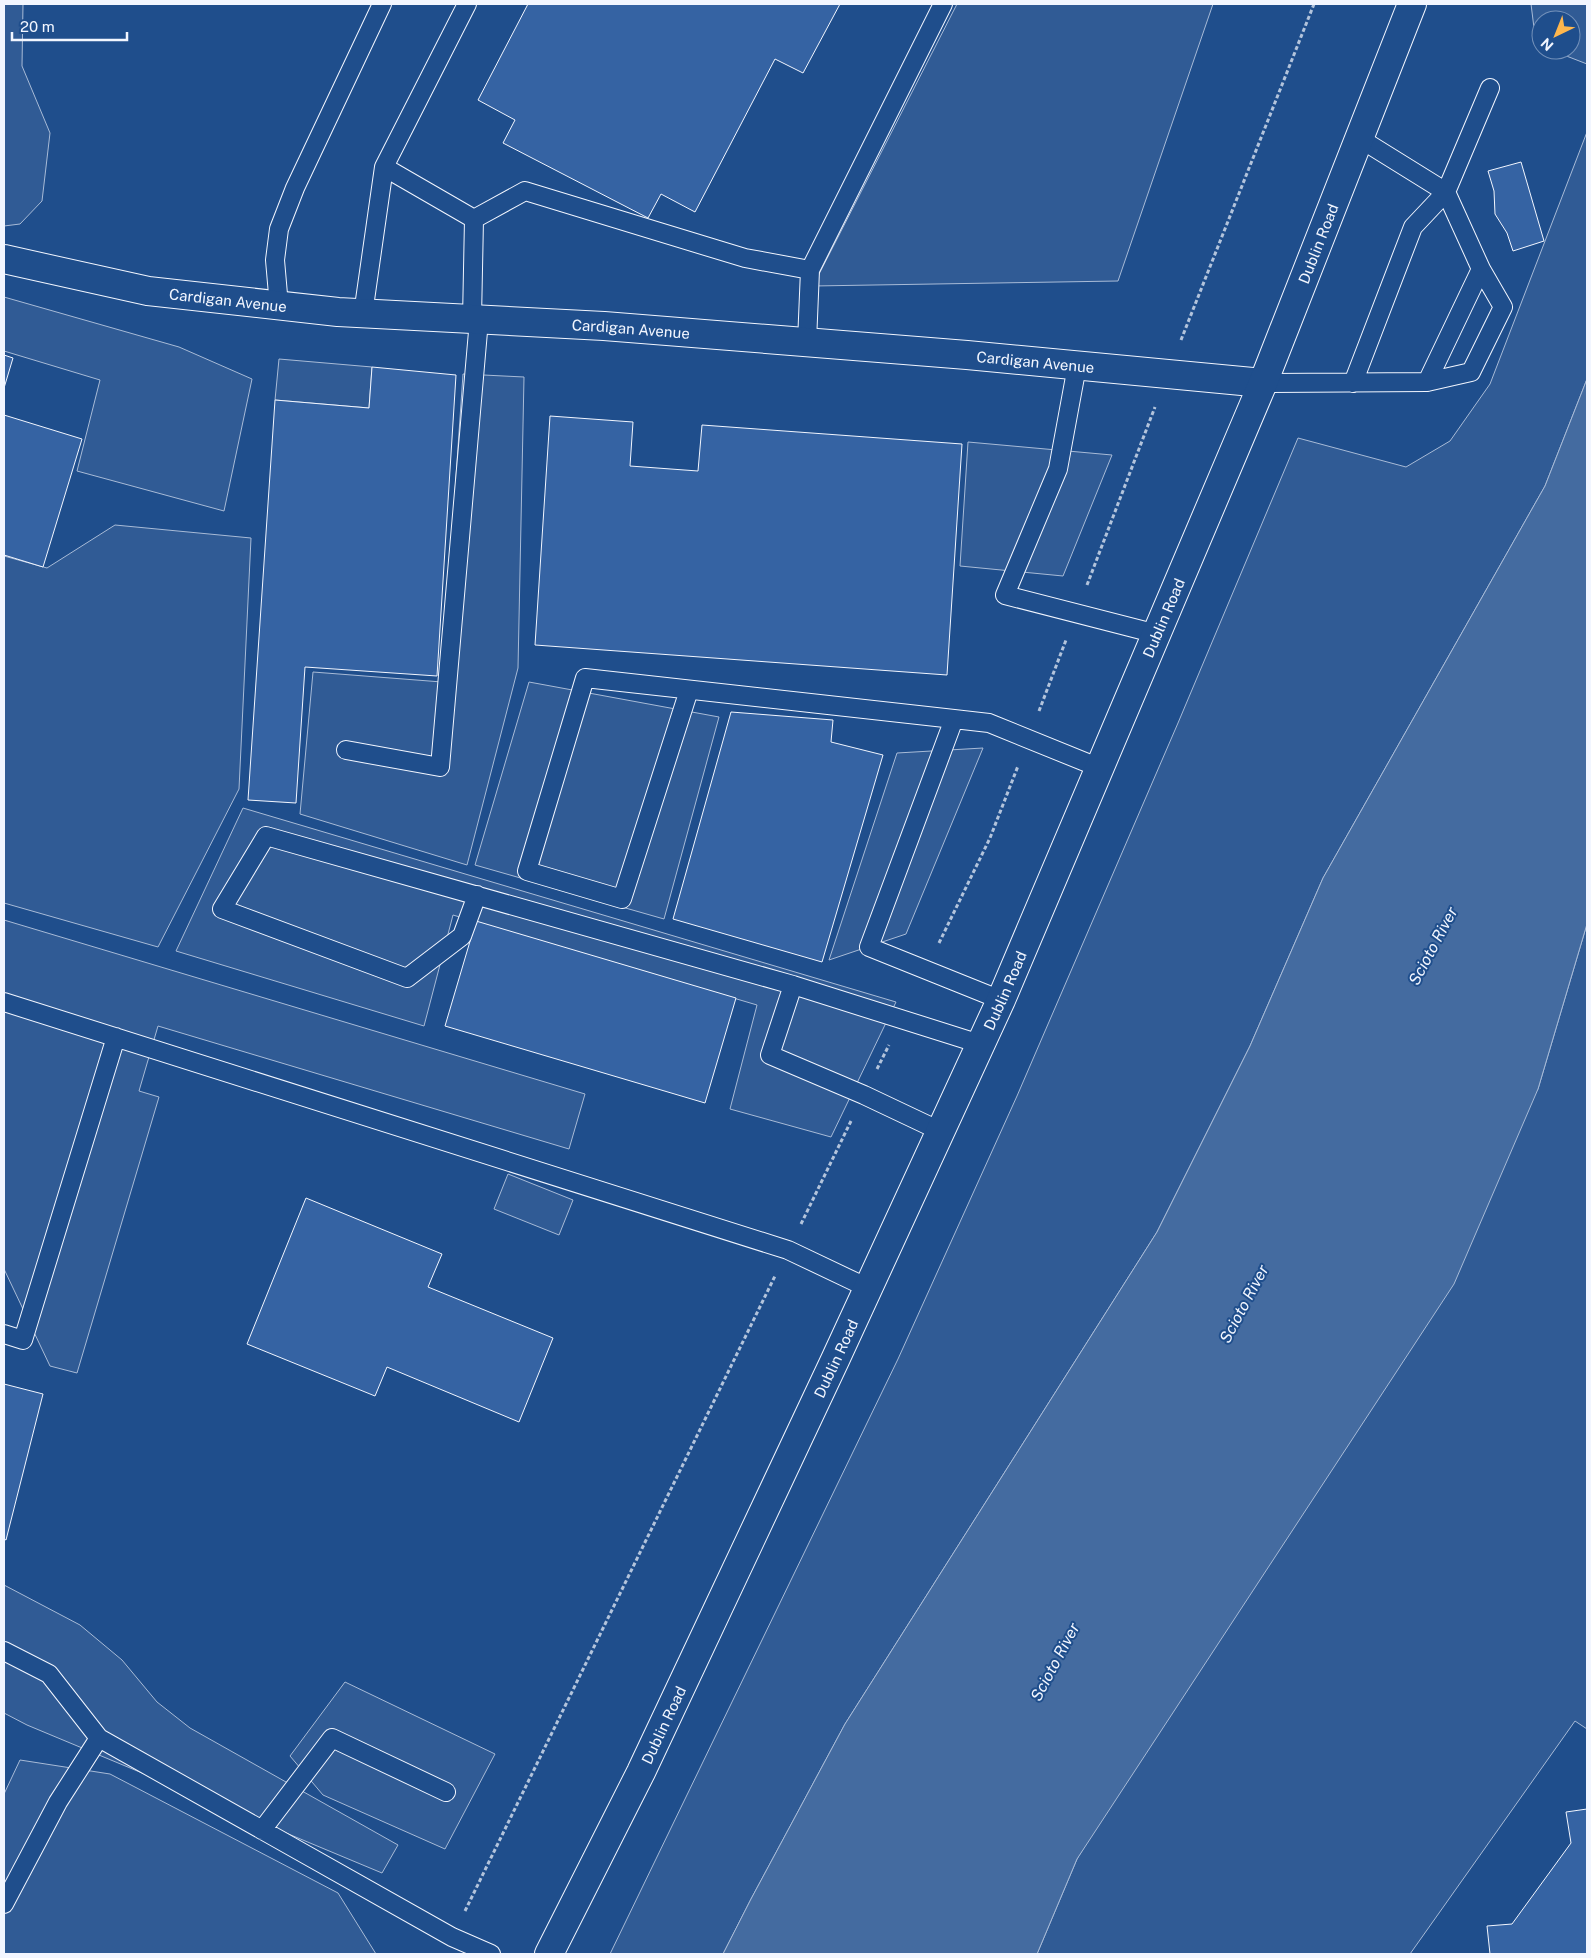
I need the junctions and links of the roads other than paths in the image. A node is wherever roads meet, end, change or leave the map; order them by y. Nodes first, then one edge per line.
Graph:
1 (382, 4) edge
2 (467, 4) edge
3 (943, 4) edge
4 (1412, 4) edge
5 (1490, 88) dead end
6 (1360, 138) junction
7 (384, 167) junction
8 (1446, 192) junction
9 (474, 219) junction
10 (4, 259) edge
11 (1481, 269) junction
12 (810, 270) junction
13 (279, 306) junction
14 (363, 314) junction
15 (475, 319) junction
16 (807, 342) junction
17 (1077, 366) junction
18 (1427, 382) junction
19 (1263, 383) junction
20 (1353, 383) junction
21 (1157, 634) junction
22 (688, 690) junction
23 (954, 719) junction
24 (346, 750) dead end
25 (1100, 768) junction
26 (476, 895) junction
27 (793, 985) junction
28 (1001, 1000) junction
29 (4, 1002) edge
30 (116, 1037) junction
31 (980, 1044) junction
32 (940, 1131) junction
33 (868, 1288) junction
34 (4, 1334) edge
35 (4, 1651) edge
36 (99, 1738) junction
37 (446, 1792) dead end
38 (262, 1830) junction
39 (4, 1904) edge
40 (491, 1954) edge
41 (549, 1954) edge

1 - 13 lane
2 - 7 lane
3 - 12 lane
4 - 6 main road, Dublin Road
5 - 8 lane
6 - 8 lane
6 - 19 main road, Dublin Road
7 - 9 lane
7 - 14 lane
8 - 11 lane
8 - 20 lane
9 - 12 lane
9 - 15 lane
10 - 13 main road, Cardigan Avenue
11 - 18 lane
11 - 18 lane
12 - 16 lane
13 - 14 main road, Cardigan Avenue
14 - 15 main road, Cardigan Avenue
15 - 16 main road, Cardigan Avenue
15 - 24 lane
16 - 17 main road, Cardigan Avenue
17 - 19 main road, Cardigan Avenue
17 - 21 lane
18 - 20 lane
19 - 20 lane
19 - 21 main road, Dublin Road
21 - 25 main road, Dublin Road
22 - 22 lane
22 - 23 lane
23 - 25 lane
23 - 28 lane
25 - 28 main road, Dublin Road
26 - 26 lane
26 - 27 lane
27 - 31 lane
27 - 32 lane
28 - 31 main road, Dublin Road
29 - 30 lane
30 - 33 lane
30 - 34 lane
31 - 32 main road, Dublin Road
32 - 33 main road, Dublin Road
33 - 41 main road, Dublin Road
35 - 36 lane
36 - 38 lane
36 - 39 lane
37 - 38 lane
38 - 40 lane

